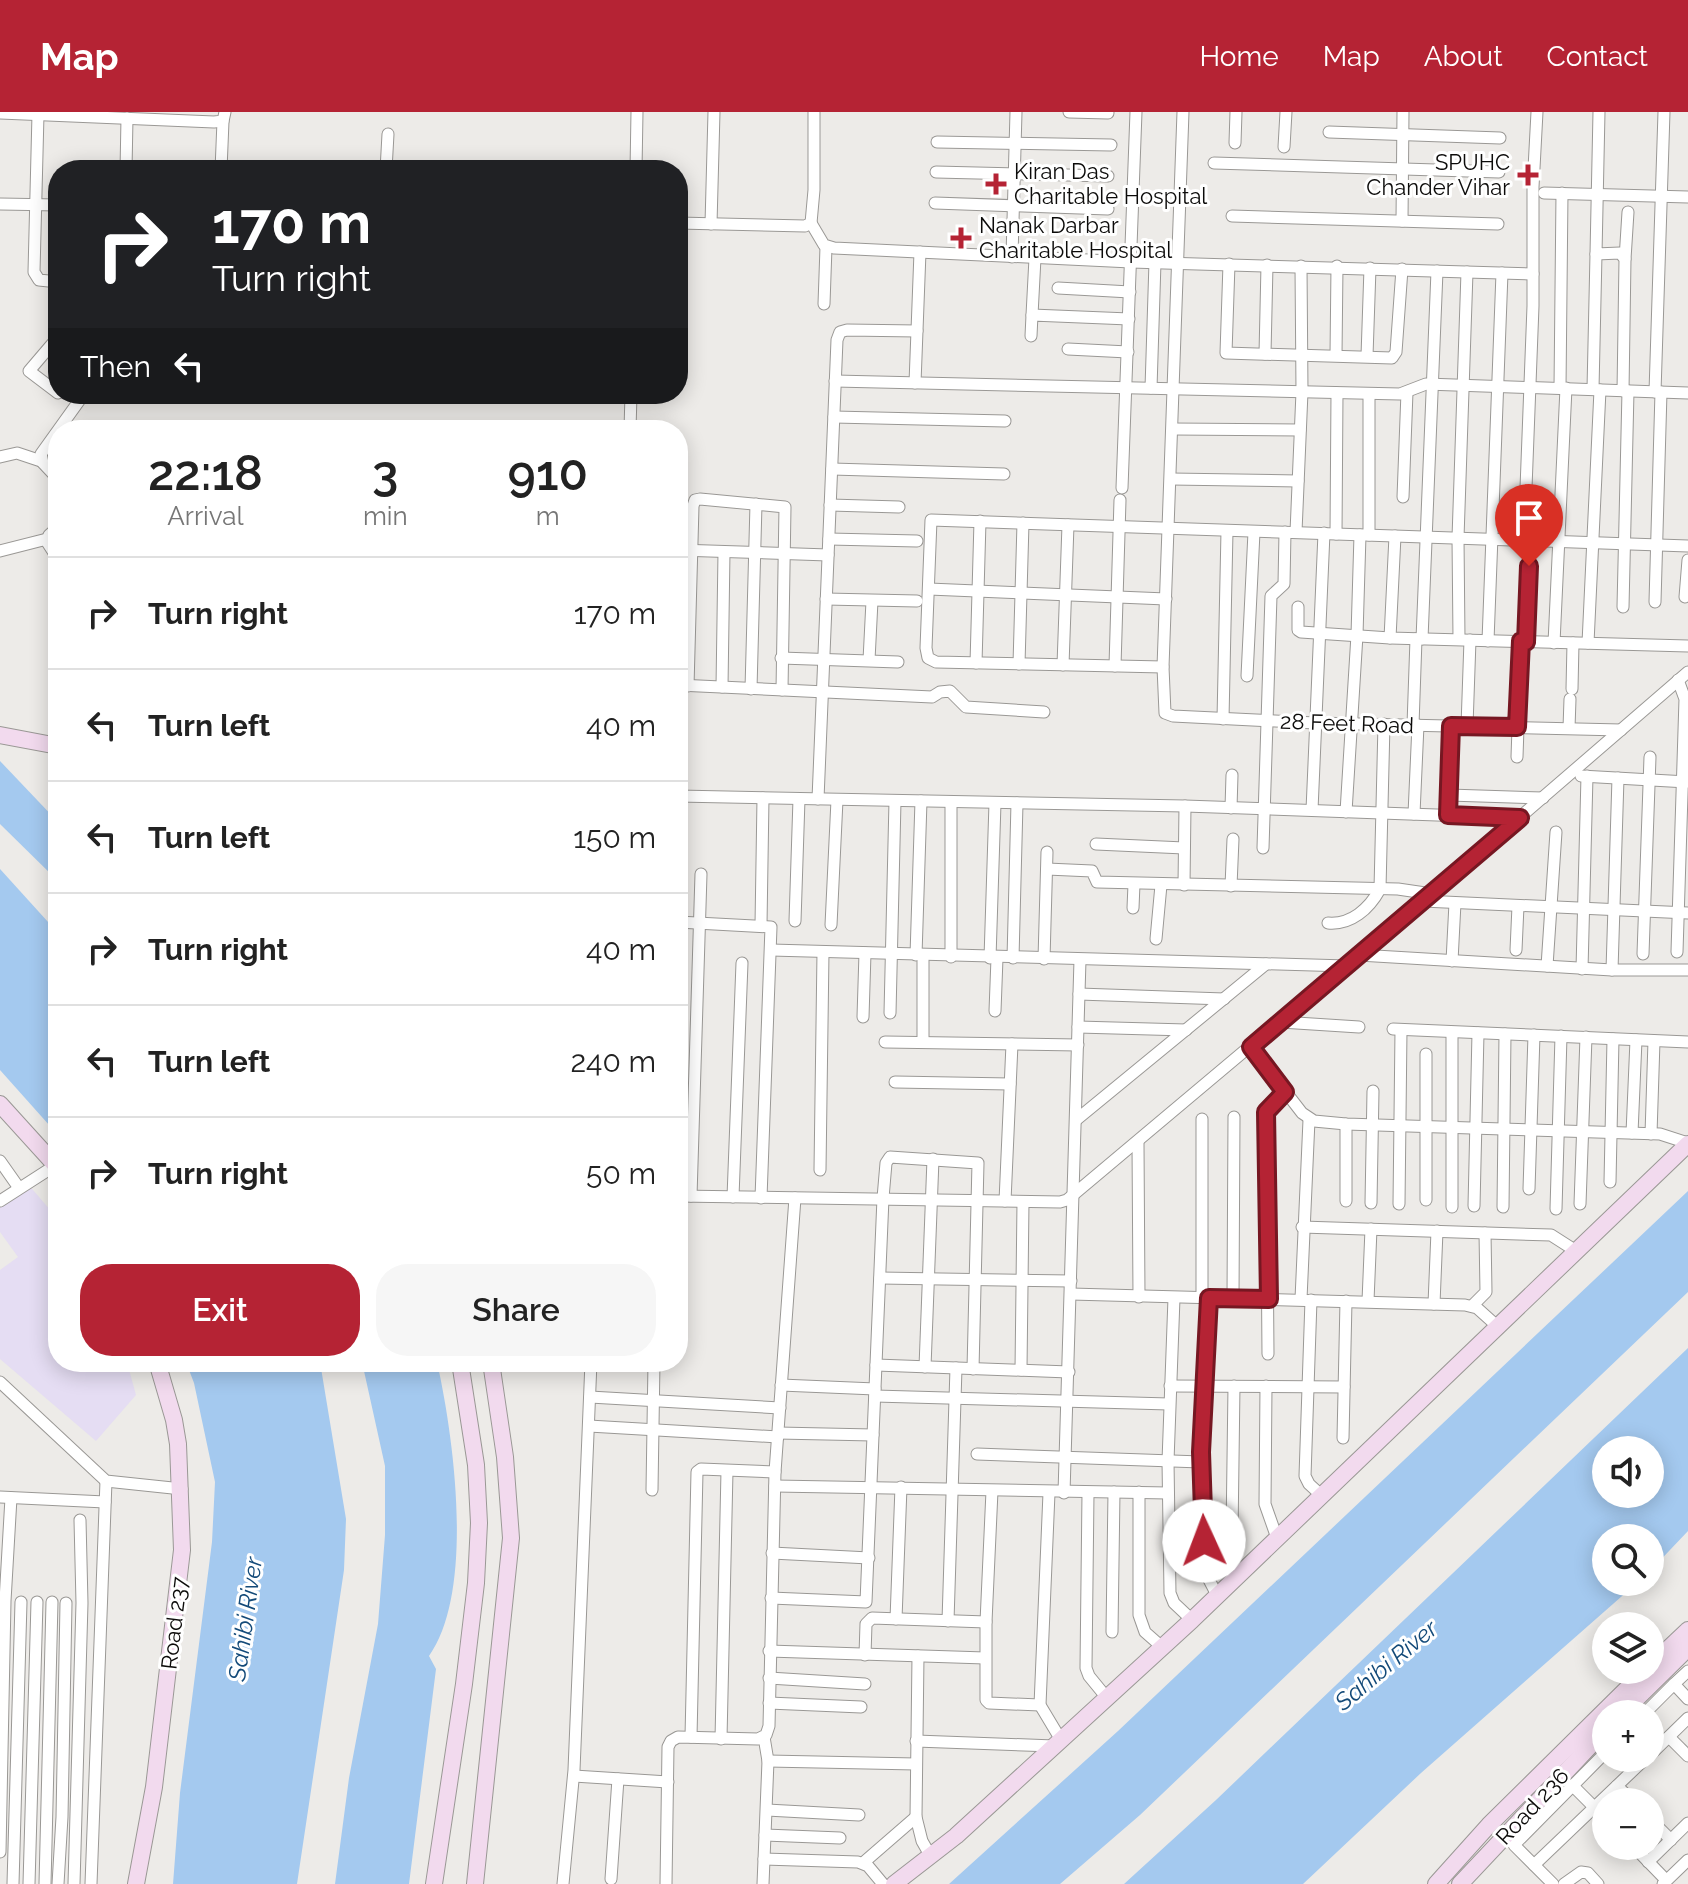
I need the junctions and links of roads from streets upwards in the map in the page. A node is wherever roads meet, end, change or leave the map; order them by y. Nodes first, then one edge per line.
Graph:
1 (637, 112) edge
2 (714, 112) edge
3 (814, 112) edge
4 (1016, 112) edge
5 (1069, 112) edge
6 (1136, 112) edge
7 (1183, 112) edge
8 (1236, 112) edge
9 (1286, 112) edge
10 (1403, 112) edge
11 (1537, 112) edge
12 (1599, 112) edge
13 (1664, 112) edge
14 (0, 113) edge
15 (1108, 113) edge
16 (38, 114) junction
17 (224, 117) edge
18 (127, 118) junction
19 (1329, 132) dead end
20 (388, 134) dead end
21 (1403, 134) junction
22 (1500, 138) dead end
23 (937, 142) dead end
24 (1235, 143) dead end
25 (1015, 144) junction
26 (1111, 145) dead end
27 (1284, 147) dead end
28 (126, 160) edge
29 (222, 160) edge
30 (387, 160) edge
31 (636, 160) edge
32 (1214, 163) dead end
33 (1402, 170) junction
34 (936, 172) dead end
35 (1499, 172) dead end
36 (1013, 173) junction
37 (1108, 176) dead end
38 (1544, 193) dead end
39 (1562, 193) junction
40 (1596, 194) junction
41 (1663, 196) junction
42 (1688, 197) edge
43 (935, 203) dead end
44 (0, 204) edge
45 (36, 205) junction
46 (48, 205) edge
47 (1012, 206) junction
48 (1108, 209) dead end
49 (1628, 212) dead end
50 (1232, 216) dead end
51 (1402, 221) junction
52 (688, 223) edge
53 (811, 223) junction
54 (711, 224) junction
55 (1498, 224) dead end
56 (826, 247) junction
57 (920, 252) junction
58 (1596, 254) junction
59 (1012, 257) junction
60 (1035, 258) junction
61 (1625, 259) junction
62 (1131, 262) junction
63 (1155, 262) junction
64 (1178, 263) junction
65 (1229, 264) junction
66 (1267, 265) junction
67 (1301, 266) junction
68 (1337, 266) junction
69 (1370, 268) junction
70 (1402, 269) junction
71 (1437, 271) junction
72 (1467, 272) junction
73 (1502, 273) junction
74 (1533, 274) junction
75 (48, 281) edge
76 (1058, 288) dead end
77 (1130, 292) junction
78 (824, 304) dead end
79 (1032, 315) junction
80 (1129, 319) junction
81 (917, 331) junction
82 (1031, 336) dead end
83 (48, 349) edge
84 (1068, 349) dead end
85 (1128, 352) junction
86 (1265, 354) junction
87 (1302, 355) junction
88 (1336, 355) junction
89 (1367, 356) junction
90 (835, 381) junction
91 (915, 383) junction
92 (1432, 384) junction
93 (1464, 384) junction
94 (48, 386) edge
95 (1498, 386) junction
96 (1529, 386) junction
97 (1126, 387) junction
98 (1151, 388) junction
99 (1563, 388) junction
100 (1174, 390) junction
101 (1597, 390) junction
102 (1626, 391) junction
103 (1302, 392) junction
104 (1407, 392) junction
105 (1658, 392) junction
106 (1337, 393) junction
107 (1688, 393) edge
108 (1369, 394) junction
109 (71, 404) edge
110 (74, 406) joint
111 (834, 417) junction
112 (64, 420) edge
113 (1005, 421) dead end
114 (1173, 429) junction
115 (1300, 430) junction
116 (48, 443) edge
117 (0, 457) edge
118 (41, 461) junction
119 (48, 468) edge
120 (832, 469) junction
121 (1004, 474) dead end
122 (1171, 479) junction
123 (1298, 481) junction
124 (1403, 497) dead end
125 (756, 504) junction
126 (830, 505) junction
127 (899, 507) dead end
128 (980, 521) junction
129 (1023, 523) junction
130 (1068, 525) junction
131 (1119, 528) junction
132 (1169, 530) junction
133 (1227, 531) junction
134 (1254, 532) junction
135 (1290, 532) junction
136 (1330, 533) junction
137 (1364, 535) junction
138 (1395, 536) junction
139 (1426, 537) junction
140 (1458, 538) junction
141 (47, 539) joint
142 (829, 539) junction
143 (1492, 539) junction
144 (1527, 540) junction
145 (917, 541) dead end
146 (1558, 542) junction
147 (1592, 543) junction
148 (1624, 544) junction
149 (48, 545) edge
150 (1658, 545) junction
151 (1688, 546) edge
152 (0, 551) edge
153 (688, 551) edge
154 (692, 551) junction
155 (724, 552) junction
156 (755, 552) junction
157 (785, 553) junction
158 (828, 555) junction
159 (1688, 560) edge
160 (929, 589) junction
161 (979, 591) junction
162 (1021, 593) junction
163 (1066, 595) junction
164 (1117, 597) junction
165 (1685, 597) dead end
166 (826, 599) junction
167 (1166, 599) junction
168 (872, 601) junction
169 (917, 601) dead end
170 (1655, 602) dead end
171 (1298, 607) dead end
172 (1623, 607) dead end
173 (688, 611) edge
174 (1321, 634) junction
175 (1357, 635) junction
176 (1390, 638) junction
177 (1419, 639) junction
178 (1465, 640) junction
179 (1488, 641) junction
180 (1523, 642) junction
181 (1554, 643) junction
182 (1573, 643) junction
183 (1588, 643) junction
184 (1688, 646) edge
185 (781, 658) junction
186 (824, 658) junction
187 (869, 660) junction
188 (898, 662) dead end
189 (976, 663) junction
190 (1019, 664) junction
191 (1063, 665) junction
192 (1115, 666) junction
193 (1163, 667) junction
194 (1247, 676) dead end
195 (1683, 676) edge
196 (688, 686) edge
197 (722, 687) junction
198 (751, 689) junction
199 (782, 690) junction
200 (823, 691) junction
201 (1044, 712) dead end
202 (1223, 719) junction
203 (1266, 720) junction
204 (1315, 723) junction
205 (1351, 723) junction
206 (1384, 724) junction
207 (1416, 725) junction
208 (1451, 726) junction
209 (1467, 726) junction
210 (1517, 727) junction
211 (1569, 728) junction
212 (1621, 730) junction
213 (0, 735) edge
214 (48, 746) edge
215 (1517, 757) dead end
216 (1650, 757) dead end
217 (1232, 775) dead end
218 (1569, 775) junction
219 (1587, 776) junction
220 (1618, 778) junction
221 (1649, 780) junction
222 (1684, 782) edge
223 (1449, 795) junction
224 (688, 796) edge
225 (763, 798) junction
226 (1543, 798) junction
227 (799, 799) junction
228 (818, 799) junction
229 (837, 800) junction
230 (895, 801) junction
231 (921, 801) junction
232 (951, 802) junction
233 (995, 803) junction
234 (1017, 803) junction
235 (1185, 806) junction
236 (1231, 808) junction
237 (1263, 809) junction
238 (1312, 810) junction
239 (1346, 812) junction
240 (1381, 813) junction
241 (1414, 814) junction
242 (1448, 815) junction
243 (1520, 818) junction
244 (1556, 832) dead end
245 (1233, 839) dead end
246 (1096, 844) dead end
247 (1184, 848) junction
248 (1263, 848) dead end
249 (1047, 852) dead end
250 (1047, 869) junction
251 (701, 874) dead end
252 (1134, 884) junction
253 (1161, 885) junction
254 (1184, 885) junction
255 (1231, 886) junction
256 (1380, 889) junction
257 (1427, 898) junction
258 (1455, 903) junction
259 (1518, 906) junction
260 (1133, 908) dead end
261 (1551, 908) junction
262 (1583, 909) junction
263 (1616, 911) junction
264 (1646, 912) junction
265 (1683, 913) edge
266 (795, 921) dead end
267 (688, 922) edge
268 (700, 923) junction
269 (1328, 923) dead end
270 (761, 925) junction
271 (831, 925) dead end
272 (1156, 939) dead end
273 (771, 950) junction
274 (1516, 950) dead end
275 (823, 952) junction
276 (1677, 952) dead end
277 (865, 953) junction
278 (892, 954) junction
279 (1643, 954) dead end
280 (1359, 955) junction
281 (920, 956) junction
282 (951, 957) junction
283 (994, 958) junction
284 (1013, 958) junction
285 (1044, 959) junction
286 (1080, 960) junction
287 (1452, 961) junction
288 (742, 963) dead end
289 (1266, 964) junction
290 (1347, 966) junction
291 (1547, 966) junction
292 (1582, 969) junction
293 (1612, 970) junction
294 (1688, 970) edge
295 (1079, 994) junction
296 (1224, 999) junction
297 (995, 1011) dead end
298 (890, 1013) dead end
299 (863, 1017) dead end
300 (1281, 1022) junction
301 (1078, 1027) junction
302 (1359, 1027) dead end
303 (1186, 1030) junction
304 (1452, 1033) junction
305 (1478, 1033) junction
306 (1505, 1034) junction
307 (1534, 1035) junction
308 (1561, 1036) junction
309 (1586, 1037) junction
310 (1613, 1039) junction
311 (1636, 1040) junction
312 (1654, 1041) junction
313 (885, 1042) dead end
314 (923, 1042) junction
315 (1688, 1042) edge
316 (1012, 1044) junction
317 (1078, 1045) junction
318 (1251, 1047) junction
319 (1426, 1054) dead end
320 (895, 1082) dead end
321 (1010, 1084) junction
322 (1373, 1091) dead end
323 (1285, 1092) junction
324 (0, 1104) edge
325 (1234, 1117) dead end
326 (1202, 1119) dead end
327 (1076, 1120) junction
328 (1309, 1120) junction
329 (1346, 1124) junction
330 (1372, 1125) junction
331 (1399, 1126) junction
332 (1426, 1126) junction
333 (1452, 1126) junction
334 (1476, 1127) junction
335 (688, 1128) edge
336 (1505, 1128) junction
337 (1531, 1129) junction
338 (1559, 1130) junction
339 (1584, 1131) junction
340 (1611, 1132) junction
341 (1632, 1133) junction
342 (1651, 1134) junction
343 (1138, 1143) junction
344 (1688, 1143) edge
345 (48, 1157) edge
346 (933, 1159) junction
347 (0, 1161) edge
348 (820, 1170) dead end
349 (48, 1172) edge
350 (1610, 1182) dead end
351 (19, 1188) junction
352 (1529, 1189) dead end
353 (688, 1196) edge
354 (1073, 1196) junction
355 (733, 1197) junction
356 (761, 1198) junction
357 (795, 1198) junction
358 (883, 1198) junction
359 (931, 1199) junction
360 (1426, 1200) dead end
361 (0, 1201) edge
362 (977, 1201) junction
363 (1005, 1201) junction
364 (1346, 1201) dead end
365 (1023, 1202) junction
366 (1371, 1203) dead end
367 (1399, 1204) dead end
368 (1580, 1204) dead end
369 (1474, 1206) dead end
370 (1452, 1207) dead end
371 (1503, 1207) dead end
372 (1556, 1209) dead end
373 (1302, 1227) junction
374 (1371, 1229) junction
375 (1437, 1231) junction
376 (1485, 1233) junction
377 (1576, 1251) junction
378 (880, 1278) junction
379 (928, 1278) junction
380 (975, 1279) junction
381 (1022, 1280) junction
382 (1071, 1287) junction
383 (1139, 1297) junction
384 (1174, 1298) junction
385 (1206, 1298) junction
386 (1233, 1298) junction
387 (1269, 1299) junction
388 (1306, 1300) junction
389 (1346, 1301) junction
390 (1368, 1301) junction
391 (1434, 1304) junction
392 (1472, 1306) junction
393 (1497, 1326) junction
394 (1268, 1354) dead end
395 (876, 1365) junction
396 (925, 1367) junction
397 (956, 1368) junction
398 (973, 1369) junction
399 (1021, 1370) junction
400 (160, 1372) edge
401 (462, 1372) edge
402 (492, 1372) edge
403 (591, 1372) edge
404 (654, 1372) edge
405 (1069, 1372) junction
406 (0, 1382) edge
407 (781, 1385) junction
408 (1170, 1386) junction
409 (1206, 1386) junction
410 (1234, 1386) junction
411 (1266, 1386) junction
412 (1308, 1387) junction
413 (1344, 1387) junction
414 (875, 1392) junction
415 (590, 1397) junction
416 (955, 1399) junction
417 (653, 1401) junction
418 (1068, 1402) junction
419 (1169, 1404) junction
420 (780, 1408) junction
421 (589, 1426) junction
422 (654, 1429) junction
423 (778, 1435) junction
424 (873, 1435) junction
425 (1343, 1438) dead end
426 (977, 1454) dead end
427 (1066, 1458) junction
428 (1168, 1461) junction
429 (1201, 1462) junction
430 (727, 1471) junction
431 (775, 1472) junction
432 (106, 1481) junction
433 (775, 1486) junction
434 (871, 1487) junction
435 (901, 1487) junction
436 (182, 1489) junction
437 (951, 1489) junction
438 (652, 1490) dead end
439 (992, 1491) junction
440 (1114, 1492) junction
441 (1139, 1492) junction
442 (1049, 1493) junction
443 (1064, 1493) junction
444 (1088, 1493) junction
445 (1168, 1493) junction
446 (1321, 1495) junction
447 (5, 1498) edge
448 (105, 1502) junction
449 (80, 1520) dead end
450 (1232, 1534) dead end
451 (1277, 1538) junction
452 (772, 1553) junction
453 (869, 1558) junction
454 (1217, 1595) junction
455 (771, 1598) junction
456 (2, 1601) edge
457 (21, 1602) junction
458 (37, 1602) junction
459 (52, 1602) junction
460 (66, 1603) junction
461 (82, 1603) junction
462 (101, 1604) junction
463 (896, 1619) junction
464 (1192, 1620) junction
465 (948, 1621) junction
466 (986, 1622) junction
467 (1688, 1630) edge
468 (1112, 1632) dead end
469 (1162, 1647) junction
470 (1688, 1648) edge
471 (769, 1651) junction
472 (1664, 1653) edge
473 (865, 1655) junction
474 (918, 1656) junction
475 (985, 1658) junction
476 (1688, 1671) edge
477 (769, 1678) junction
478 (865, 1684) dead end
479 (1632, 1684) edge
480 (1674, 1684) junction
481 (1107, 1698) junction
482 (1688, 1699) edge
483 (1635, 1700) edge
484 (1658, 1700) edge
485 (769, 1703) junction
486 (1040, 1705) junction
487 (861, 1707) dead end
488 (2, 1710) edge
489 (20, 1711) junction
490 (35, 1711) junction
491 (51, 1712) junction
492 (64, 1712) junction
493 (79, 1713) junction
494 (97, 1714) junction
495 (1688, 1718) edge
496 (691, 1737) junction
497 (764, 1737) junction
498 (1669, 1737) junction
499 (721, 1739) junction
500 (916, 1741) junction
501 (1664, 1742) edge
502 (1057, 1743) junction
503 (1592, 1744) edge
504 (1688, 1756) edge
505 (768, 1761) junction
506 (916, 1764) junction
507 (1592, 1766) edge
508 (1631, 1772) edge
509 (574, 1776) junction
510 (618, 1779) junction
511 (668, 1782) junction
512 (1572, 1785) junction
513 (1617, 1786) edge
514 (1592, 1805) edge
515 (1592, 1809) edge
516 (767, 1810) junction
517 (859, 1815) dead end
518 (0, 1816) edge
519 (15, 1817) junction
520 (31, 1817) junction
521 (47, 1817) junction
522 (62, 1817) junction
523 (916, 1817) junction
524 (76, 1818) junction
525 (94, 1818) junction
526 (1688, 1823) edge
527 (1664, 1833) edge
528 (765, 1835) junction
529 (840, 1838) dead end
530 (1671, 1840) junction
531 (0, 1852) edge
532 (930, 1855) junction
533 (764, 1859) junction
534 (1688, 1860) edge
535 (1648, 1862) joint
536 (863, 1863) junction
537 (1534, 1865) junction
538 (611, 1879) dead end
539 (1664, 1882) edge
540 (13, 1884) edge
541 (29, 1884) edge
542 (45, 1884) edge
543 (58, 1884) edge
544 (74, 1884) edge
545 (91, 1884) edge
546 (136, 1884) edge
547 (434, 1884) edge
548 (475, 1884) edge
549 (563, 1884) edge
550 (666, 1884) edge
551 (763, 1884) edge
552 (883, 1884) edge
553 (894, 1884) edge
554 (1436, 1884) edge
555 (1460, 1884) edge
556 (1553, 1884) edge
557 (1564, 1884) edge
558 (1598, 1884) edge

1 - 31 street
2 - 54 street
3 - 53 street
4 - 25 street
5 - 15 street
6 - 62 street
7 - 64 street
8 - 24 street
9 - 27 street
10 - 21 street
11 - 74 street
12 - 40 street
13 - 41 street
14 - 16 street
16 - 18 street
16 - 45 street
17 - 18 street
17 - 29 street
18 - 28 street
19 - 21 street
20 - 30 street
21 - 22 street
21 - 33 street
23 - 25 street
25 - 26 street
25 - 36 street
32 - 33 street
33 - 35 street
33 - 51 street
34 - 36 street
36 - 37 street
36 - 47 street
38 - 39 street
39 - 40 street
39 - 99 street
40 - 41 street
40 - 58 street
41 - 42 street
41 - 105 street
43 - 47 street
44 - 45 street
45 - 46 street
45 - 75 street
47 - 48 street
47 - 59 street
49 - 61 street
50 - 51 street
51 - 55 street
52 - 54 street
53 - 54 street
53 - 56 street
56 - 57 street
56 - 78 street
57 - 59 street
57 - 81 street
58 - 61 street
58 - 101 street
59 - 60 street
60 - 62 street
60 - 79 street
61 - 102 street
62 - 63 street
62 - 77 street
63 - 64 street
63 - 98 street
64 - 65 street
64 - 100 street
65 - 66 street
65 - 86 street
66 - 67 street
66 - 86 street
67 - 68 street
67 - 87 street
68 - 69 street
68 - 88 street
69 - 70 street
69 - 89 street
70 - 71 street
70 - 89 street
71 - 72 street
71 - 92 street
72 - 73 street
72 - 93 street
73 - 74 street
73 - 95 street
74 - 96 street
76 - 77 street
77 - 80 street
79 - 80 street
79 - 82 street
80 - 85 street
81 - 90 street
81 - 91 street
83 - 94 street
84 - 85 street
85 - 97 street
86 - 87 street
87 - 88 street
87 - 103 street
88 - 89 street
90 - 91 street
90 - 111 street
91 - 97 street
92 - 93 street
92 - 104 street
92 - 139 street
93 - 95 street
93 - 140 street
95 - 96 street
95 - 143 street
96 - 99 street
96 - 144 street
97 - 98 street
97 - 131 street
98 - 100 street
99 - 101 street
99 - 146 street
100 - 103 street
100 - 114 street
101 - 102 street
101 - 147 street
102 - 105 street
102 - 148 street
103 - 106 street
103 - 115 street
104 - 108 street
104 - 124 street
105 - 107 street
105 - 150 street
106 - 108 street
106 - 136 street
108 - 137 street
109 - 110 street
110 - 112 street
111 - 113 street
111 - 120 street
114 - 115 street
114 - 122 street
115 - 123 street
116 - 118 street
117 - 118 street
118 - 119 street
120 - 121 street
120 - 126 street
122 - 123 street
122 - 132 street
123 - 135 street
125 - 154 street
125 - 156 street
125 - 157 street
126 - 127 street
126 - 142 street
128 - 129 street
128 - 160 street
128 - 161 street
129 - 130 street
129 - 162 street
130 - 131 street
130 - 163 street
131 - 132 street
131 - 164 street
132 - 133 street
132 - 167 street
133 - 134 street
133 - 202 street
134 - 135 street
134 - 194 street
135 - 136 street
135 - 203 street
136 - 137 street
136 - 174 street
137 - 138 street
137 - 175 street
138 - 139 street
138 - 176 street
139 - 140 street
139 - 177 street
140 - 143 street
140 - 178 street
141 - 149 street
141 - 152 street
142 - 145 street
142 - 158 street
143 - 144 street
143 - 179 street
144 - 146 street
144 - 180 street
146 - 147 street
146 - 181 street
147 - 148 street
147 - 183 street
148 - 150 street
148 - 172 street
150 - 151 street
150 - 170 street
153 - 154 street
154 - 155 street
154 - 173 street
155 - 156 street
155 - 197 street
156 - 157 street
156 - 198 street
157 - 158 street
157 - 185 street
158 - 166 street
159 - 165 street
160 - 161 street
160 - 189 street
161 - 162 street
161 - 189 street
162 - 163 street
162 - 190 street
163 - 164 street
163 - 191 street
164 - 167 street
164 - 192 street
166 - 168 street
166 - 186 street
167 - 193 street
168 - 169 street
168 - 187 street
171 - 174 street
174 - 175 street
174 - 204 street
175 - 176 street
175 - 205 street
176 - 177 street
177 - 178 street
177 - 207 street
178 - 179 street
178 - 209 street
179 - 180 street
180 - 181 street
180 - 210 street
181 - 182 street
182 - 183 street
182 - 211 street
183 - 184 street
185 - 186 street
185 - 199 street
186 - 187 street
186 - 200 street
187 - 188 street
189 - 190 street
190 - 191 street
191 - 192 street
192 - 193 street
193 - 202 street, 28 Feet Road
195 - 212 street
195 - 222 street
196 - 197 street
197 - 198 street
198 - 199 street
199 - 200 street
200 - 201 street
200 - 228 street
202 - 203 street, 28 Feet Road
203 - 204 street, 28 Feet Road
203 - 237 street
204 - 205 street, 28 Feet Road
204 - 238 street
205 - 206 street, 28 Feet Road
205 - 239 street
206 - 207 street, 28 Feet Road
206 - 240 street
207 - 208 street, 28 Feet Road
207 - 241 street
208 - 209 street, 28 Feet Road
208 - 223 street
209 - 210 street, 28 Feet Road
210 - 211 street, 28 Feet Road
210 - 215 street
211 - 212 street, 28 Feet Road
212 - 218 street
213 - 214 street
216 - 221 street
217 - 236 street
218 - 219 street
218 - 226 street
219 - 220 street
219 - 262 street
220 - 221 street
220 - 263 street
221 - 222 street
221 - 264 street
222 - 265 street
223 - 226 street
223 - 242 street
224 - 225 street
225 - 227 street
225 - 270 street
226 - 243 street
227 - 228 street
227 - 266 street
228 - 229 street
229 - 230 street
229 - 271 street
230 - 231 street
230 - 278 street
231 - 232 street
231 - 281 street
232 - 233 street
232 - 282 street
233 - 234 street
233 - 283 street
234 - 235 street
234 - 284 street
235 - 236 street
235 - 247 street
236 - 237 street
237 - 238 street
237 - 248 street
238 - 239 street
239 - 240 street
240 - 241 street
240 - 256 street
241 - 242 street
242 - 243 street
243 - 257 street
244 - 261 street
245 - 255 street
246 - 247 street
247 - 254 street
249 - 250 street
250 - 252 street
250 - 285 street
251 - 268 street
252 - 253 street
252 - 260 street
253 - 254 street
253 - 272 street
254 - 255 street
255 - 256 street
256 - 257 street
256 - 269 street
257 - 258 street
257 - 280 street
258 - 259 street
258 - 287 street
259 - 261 street
259 - 274 street
261 - 262 street
261 - 291 street
262 - 263 street
262 - 292 street
263 - 264 street
263 - 293 street
264 - 265 street
264 - 279 street
265 - 276 street
267 - 268 street
268 - 270 street
268 - 335 street
270 - 273 street
273 - 275 street
273 - 356 street
275 - 277 street
275 - 348 street
277 - 278 street
277 - 299 street
278 - 281 street
278 - 298 street
280 - 287 street
280 - 290 street
281 - 282 street
281 - 314 street
282 - 283 street
283 - 284 street
283 - 297 street
284 - 285 street
285 - 286 street
286 - 289 street
286 - 295 street
287 - 291 street
288 - 355 street
289 - 290 street
289 - 296 street
290 - 300 street
291 - 292 street
292 - 293 street
293 - 294 street
295 - 296 street
295 - 301 street
296 - 303 street
300 - 302 street
300 - 318 street
301 - 303 street
301 - 317 street
303 - 327 street
304 - 305 street
304 - 331 street
304 - 333 street
305 - 306 street
305 - 334 street
306 - 307 street
306 - 336 street
307 - 308 street
307 - 337 street
308 - 309 street
308 - 338 street
309 - 310 street
309 - 339 street
310 - 311 street
310 - 340 street
311 - 312 street
311 - 341 street
312 - 315 street
312 - 342 street
313 - 314 street
314 - 316 street
316 - 317 street
316 - 321 street
317 - 327 street
318 - 323 street
318 - 343 street
319 - 332 street
320 - 321 street
321 - 363 street
322 - 330 street
323 - 328 street
323 - 387 street
324 - 345 street
325 - 386 street
326 - 385 street
327 - 354 street
328 - 329 street
328 - 373 street
329 - 330 street
329 - 364 street
330 - 331 street
330 - 366 street
331 - 332 street
331 - 367 street
332 - 333 street
332 - 360 street
333 - 334 street
333 - 370 street
334 - 336 street
334 - 369 street
336 - 337 street
336 - 371 street
337 - 338 street
337 - 352 street
338 - 339 street
338 - 372 street
339 - 340 street
339 - 368 street
340 - 341 street
340 - 350 street
341 - 342 street
342 - 344 street
343 - 354 street
343 - 383 street
344 - 377 street
346 - 358 street
346 - 359 street
346 - 362 street
347 - 351 street
349 - 351 street
351 - 361 street
353 - 355 street
354 - 365 street
354 - 382 street
355 - 356 street
356 - 357 street
357 - 358 street
357 - 407 street
358 - 359 street
358 - 378 street
359 - 362 street
359 - 379 street
362 - 363 street
362 - 380 street
363 - 365 street
365 - 381 street
373 - 374 street
373 - 388 street
374 - 375 street
374 - 390 street
375 - 376 street
375 - 391 street
376 - 377 street
376 - 392 street
377 - 393 street
378 - 379 street
378 - 395 street
379 - 380 street
379 - 396 street
380 - 381 street
380 - 398 street
381 - 382 street
381 - 399 street
382 - 383 street
382 - 405 street
383 - 384 street
384 - 385 street
384 - 408 street
385 - 386 street
385 - 409 street
386 - 387 street
387 - 388 street
387 - 394 street
388 - 389 street
388 - 412 street
389 - 390 street
389 - 413 street
390 - 391 street
391 - 392 street
392 - 393 street
393 - 446 street
395 - 396 street
395 - 414 street
396 - 397 street
397 - 398 street
397 - 416 street
398 - 399 street
399 - 405 street
400 - 436 street, Road 237
401 - 547 street
402 - 548 street
403 - 415 street
404 - 417 street
405 - 418 street
406 - 432 street
407 - 414 street
407 - 420 street
408 - 409 street
408 - 419 street
409 - 410 street
409 - 429 street
410 - 411 street
410 - 450 street
411 - 412 street
411 - 451 street
412 - 413 street
412 - 446 street
413 - 425 street
414 - 416 street
414 - 424 street
415 - 417 street
415 - 421 street
416 - 418 street
416 - 437 street
417 - 420 street
417 - 422 street
418 - 419 street
418 - 427 street
419 - 428 street
420 - 423 street
421 - 422 street
421 - 509 street
422 - 423 street
422 - 438 street
423 - 424 street
423 - 431 street
424 - 434 street
426 - 427 street
427 - 428 street
427 - 443 street
428 - 429 street
428 - 445 street
429 - 454 street
430 - 431 street
430 - 496 street
430 - 499 street
431 - 433 street
432 - 436 street
432 - 448 street
433 - 434 street
433 - 452 street
434 - 435 street
434 - 453 street
435 - 437 street
435 - 463 street
436 - 546 street, Road 237
437 - 439 street
437 - 465 street
439 - 442 street
439 - 466 street
440 - 441 street
440 - 444 street
440 - 468 street
441 - 445 street
441 - 469 street
442 - 443 street
442 - 486 street
443 - 444 street
444 - 481 street
445 - 464 street
446 - 451 street
447 - 448 street
447 - 456 street
448 - 462 street
449 - 461 street
451 - 454 street
452 - 453 street
452 - 455 street
453 - 455 street
454 - 464 street
455 - 471 street
456 - 457 street
456 - 488 street
457 - 458 street
457 - 489 street
458 - 459 street
458 - 490 street
459 - 460 street
459 - 491 street
460 - 461 street
460 - 492 street
461 - 462 street
461 - 493 street
462 - 494 street
463 - 465 street
463 - 473 street
464 - 469 street
465 - 466 street
466 - 475 street
467 - 472 street
469 - 481 street
470 - 483 street
471 - 473 street
471 - 477 street
473 - 474 street
474 - 475 street
474 - 500 street
475 - 486 street
476 - 480 street
477 - 478 street
477 - 485 street
479 - 554 street
480 - 482 street
480 - 484 street
481 - 502 street
485 - 487 street
485 - 497 street
486 - 502 street
488 - 489 street
488 - 518 street
489 - 490 street
489 - 519 street
490 - 491 street
490 - 520 street
491 - 492 street
491 - 521 street
492 - 493 street
492 - 522 street
493 - 494 street
493 - 524 street
494 - 525 street
495 - 498 street
496 - 499 street
496 - 511 street
497 - 499 street
497 - 505 street
498 - 501 street
498 - 504 street
500 - 502 street
500 - 506 street
502 - 532 street
503 - 555 street, Road 236
505 - 506 street
505 - 516 street
506 - 523 street
507 - 512 street
508 - 513 street
509 - 510 street
509 - 549 street
510 - 511 street
510 - 538 street
511 - 550 street
512 - 514 street
512 - 537 street
515 - 537 street
516 - 517 street
516 - 528 street
518 - 519 street
518 - 531 street
519 - 520 street
519 - 540 street
520 - 521 street
520 - 541 street
521 - 522 street
521 - 542 street
522 - 524 street
522 - 543 street
523 - 532 street
523 - 536 street
524 - 525 street
524 - 544 street
525 - 545 street
526 - 530 street
527 - 530 street
528 - 529 street
528 - 533 street
530 - 535 street
532 - 553 street
533 - 536 street
533 - 551 street
534 - 539 street
535 - 539 street
536 - 552 street
537 - 556 street
557 - 558 street

